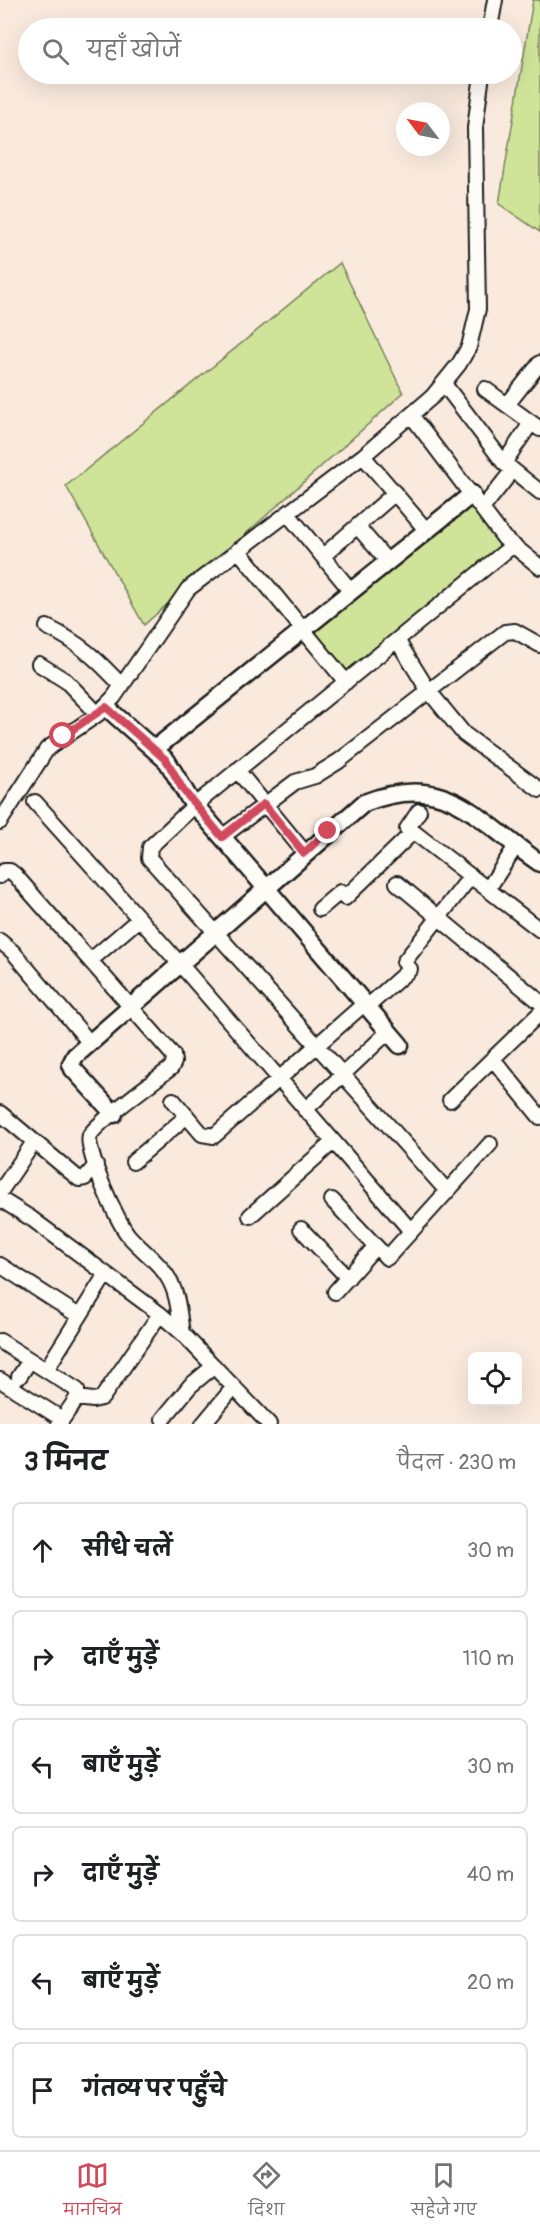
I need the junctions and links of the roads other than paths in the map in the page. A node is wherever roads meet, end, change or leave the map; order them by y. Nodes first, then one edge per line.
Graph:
1 (495, 0) edge
2 (492, 18) edge
3 (481, 84) edge
4 (540, 365) edge
5 (444, 384) junction
6 (485, 389) dead end
7 (507, 405) junction
8 (411, 415) junction
9 (536, 426) edge
10 (363, 456) junction
11 (508, 467) junction
12 (540, 492) edge
13 (395, 493) junction
14 (472, 494) junction
15 (482, 509) junction
16 (288, 514) junction
17 (357, 526) junction
18 (427, 531) junction
19 (512, 546) junction
20 (238, 550) junction
21 (323, 556) junction
22 (388, 562) junction
23 (540, 567) edge
24 (351, 591) junction
25 (47, 627) dead end
26 (304, 630) junction
27 (397, 640) junction
28 (540, 645) edge
29 (39, 664) dead end
30 (346, 681) junction
31 (122, 686) junction
32 (428, 690) junction
33 (102, 711) junction
34 (156, 748) junction
35 (237, 770) junction
36 (540, 790) edge
37 (35, 802) dead end
38 (264, 804) junction
39 (195, 805) junction
40 (419, 811) dead end
41 (0, 822) edge
42 (412, 833) junction
43 (222, 837) junction
44 (516, 846) junction
45 (304, 853) junction
46 (540, 862) edge
47 (0, 876) edge
48 (471, 876) junction
49 (397, 883) dead end
50 (266, 889) junction
51 (488, 889) junction
52 (320, 909) dead end
53 (540, 912) edge
54 (439, 918) junction
55 (139, 919) junction
56 (537, 928) edge
57 (215, 933) junction
58 (0, 941) edge
59 (91, 960) junction
60 (180, 964) junction
61 (540, 1002) edge
62 (366, 1005) junction
63 (132, 1006) junction
64 (540, 1012) edge
65 (388, 1032) junction
66 (90, 1043) junction
67 (399, 1045) dead end
68 (317, 1046) junction
69 (493, 1059) junction
70 (343, 1074) junction
71 (278, 1080) junction
72 (172, 1100) dead end
73 (450, 1100) dead end
74 (305, 1110) junction
75 (0, 1113) edge
76 (114, 1114) junction
77 (187, 1116) junction
78 (540, 1117) edge
79 (333, 1142) junction
80 (34, 1143) junction
81 (490, 1144) dead end
82 (134, 1162) dead end
83 (96, 1165) junction
84 (447, 1191) junction
85 (0, 1192) edge
86 (0, 1199) edge
87 (332, 1200) dead end
88 (250, 1216) dead end
89 (301, 1229) dead end
90 (411, 1231) junction
91 (375, 1247) junction
92 (0, 1265) edge
93 (106, 1274) junction
94 (348, 1278) junction
95 (335, 1292) dead end
96 (160, 1314) junction
97 (79, 1316) junction
98 (182, 1333) junction
99 (0, 1341) edge
100 (30, 1360) junction
101 (214, 1366) junction
102 (46, 1370) junction
103 (19, 1377) dead end
104 (0, 1380) edge
105 (234, 1387) junction
106 (77, 1398) junction
107 (163, 1419) dead end
108 (60, 1421) edge
109 (203, 1424) edge
110 (269, 1424) edge

1 - 2 street
3 - 5 street
4 - 7 street
5 - 8 street
5 - 11 street
6 - 7 street
7 - 9 street
8 - 10 street
8 - 14 street
9 - 11 street
10 - 13 street
10 - 16 street
11 - 12 street
11 - 15 street
13 - 17 street
13 - 18 street
14 - 15 street
14 - 18 main road
15 - 19 street
16 - 20 street
16 - 21 street
17 - 21 street
17 - 22 street
18 - 22 main road
19 - 23 street
19 - 27 street
20 - 26 street
20 - 31 street
21 - 24 street
22 - 24 main road
24 - 26 main road
25 - 31 street
26 - 30 street
26 - 34 main road
27 - 30 street
27 - 32 street
28 - 32 street
29 - 33 street
30 - 35 street
31 - 33 street
32 - 36 street
32 - 38 street
33 - 34 main road
33 - 41 street
34 - 39 main road
35 - 38 street
35 - 39 street
37 - 55 street
38 - 43 street
38 - 45 street
39 - 43 main road
39 - 57 street
40 - 42 street
42 - 48 street
42 - 52 street
43 - 50 main road
44 - 45 main road
44 - 46 main road
44 - 51 street
45 - 50 main road
47 - 59 street
48 - 51 street
48 - 54 street
49 - 54 street
50 - 57 main road
50 - 62 main road
51 - 56 street
53 - 56 street
54 - 61 street
54 - 62 street
55 - 59 street
55 - 60 street
57 - 60 main road
57 - 68 street
58 - 66 street
59 - 63 street
60 - 63 main road
60 - 71 street
62 - 65 main road
62 - 68 street
63 - 66 main road
63 - 76 street
64 - 69 street
65 - 67 main road
65 - 70 street
66 - 76 main road
68 - 70 street
68 - 71 street
69 - 73 street
69 - 78 street
70 - 74 street
70 - 84 street
71 - 74 street
71 - 77 street
72 - 77 street
74 - 79 street
75 - 80 street
76 - 83 street
77 - 82 street
79 - 88 street
79 - 90 street
80 - 83 street
80 - 85 street
81 - 84 street
83 - 98 street
84 - 90 street
86 - 93 street
87 - 91 street
89 - 94 street
90 - 91 street
91 - 94 street
92 - 97 street
93 - 96 street
93 - 97 street
94 - 95 street
96 - 98 street
96 - 106 street
97 - 102 street
98 - 101 street
99 - 100 street
100 - 102 street
100 - 103 street
101 - 105 street
101 - 107 street
102 - 106 street
104 - 108 street
105 - 109 street
105 - 110 street
106 - 108 street

